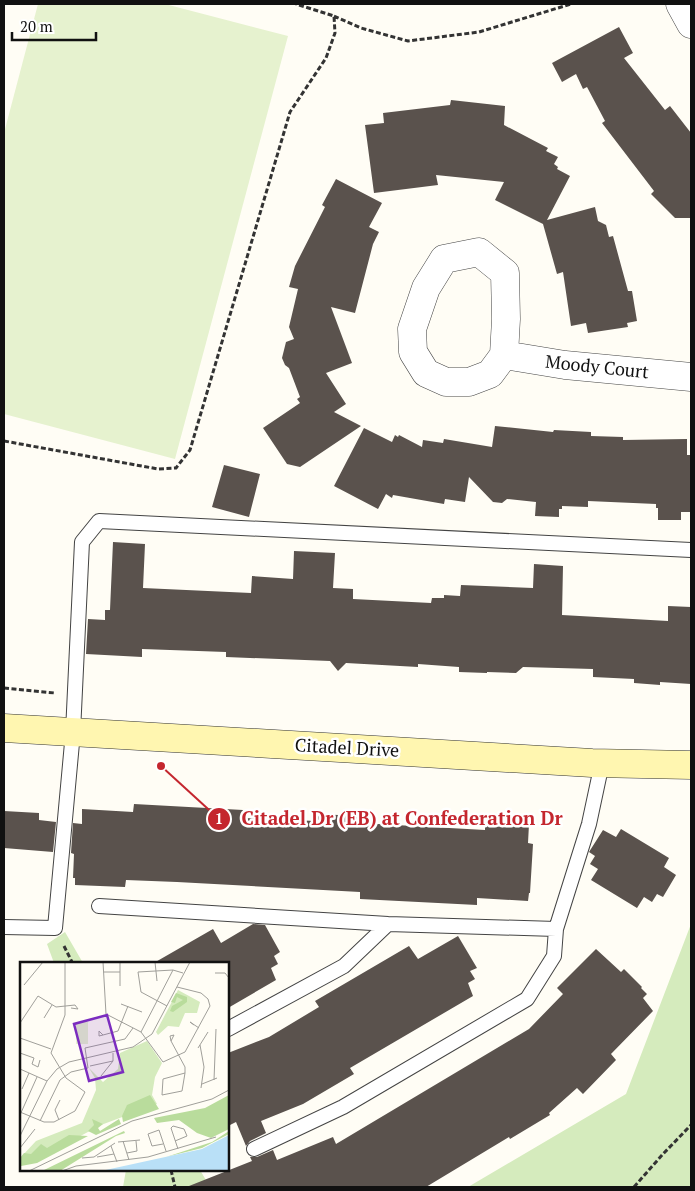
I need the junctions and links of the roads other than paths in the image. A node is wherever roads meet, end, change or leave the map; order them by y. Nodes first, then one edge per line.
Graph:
1 (680, 4) edge
2 (691, 24) edge
3 (504, 355) junction
4 (691, 377) edge
5 (691, 550) edge
6 (4, 728) edge
7 (73, 732) junction
8 (602, 763) junction
9 (691, 765) edge
10 (99, 906) dead end
11 (388, 924) junction
12 (4, 926) edge
13 (556, 929) junction
14 (229, 1028) edge
15 (254, 1149) dead end

1 - 2 street
3 - 3 street
3 - 4 street, Moody Court
5 - 7 lane
6 - 7 street, Citadel Drive
7 - 8 street, Citadel Drive
7 - 12 lane
8 - 9 street, Citadel Drive
8 - 13 lane
10 - 11 lane
11 - 13 lane
11 - 14 lane
13 - 15 lane

